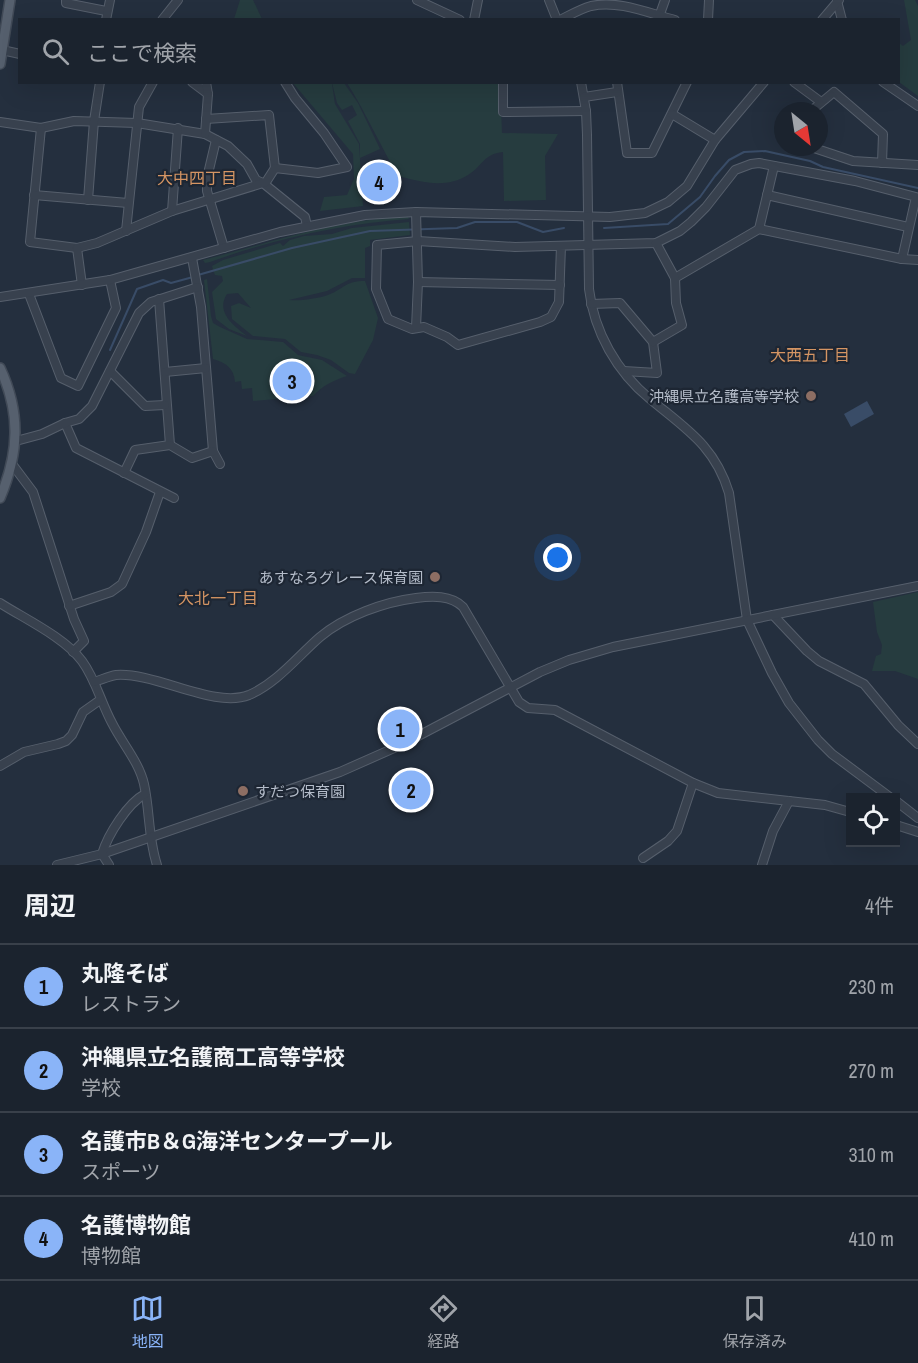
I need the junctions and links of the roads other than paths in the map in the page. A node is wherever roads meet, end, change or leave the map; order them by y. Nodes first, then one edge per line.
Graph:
1 (10, 0) edge
2 (66, 0) edge
3 (110, 0) edge
4 (178, 0) edge
5 (417, 0) edge
6 (478, 0) edge
7 (549, 0) edge
8 (665, 0) edge
9 (709, 0) edge
10 (838, 1) edge
11 (592, 2) edge
12 (618, 2) edge
13 (431, 3) edge
14 (660, 14) junction
15 (106, 15) edge
16 (164, 18) edge
17 (457, 18) edge
18 (474, 18) edge
19 (557, 18) edge
20 (562, 18) edge
21 (669, 18) edge
22 (708, 18) edge
23 (824, 18) edge
24 (842, 18) edge
25 (2, 50) junction
26 (18, 54) edge
27 (0, 64) edge
28 (100, 84) edge
29 (152, 84) edge
30 (195, 84) edge
31 (206, 84) edge
32 (286, 84) edge
33 (503, 84) edge
34 (581, 84) edge
35 (617, 84) edge
36 (686, 84) edge
37 (763, 84) edge
38 (797, 84) edge
39 (886, 84) edge
40 (617, 92) junction
41 (208, 94) junction
42 (584, 98) junction
43 (821, 102) joint
44 (918, 106) edge
45 (586, 111) junction
46 (672, 114) junction
47 (206, 119) junction
48 (94, 121) junction
49 (0, 122) edge
50 (137, 123) junction
51 (41, 128) junction
52 (178, 128) junction
53 (205, 134) junction
54 (216, 140) junction
55 (716, 140) junction
56 (828, 153) edge
57 (882, 163) junction
58 (918, 165) edge
59 (774, 166) junction
60 (275, 168) junction
61 (263, 183) junction
62 (34, 195) junction
63 (767, 195) junction
64 (917, 197) edge
65 (210, 198) junction
66 (88, 200) junction
67 (128, 203) junction
68 (172, 211) junction
69 (416, 212) junction
70 (586, 215) junction
71 (307, 226) junction
72 (908, 227) junction
73 (759, 229) junction
74 (126, 231) junction
75 (417, 238) junction
76 (656, 243) junction
77 (588, 245) junction
78 (561, 246) junction
79 (77, 248) junction
80 (224, 249) junction
81 (902, 259) junction
82 (918, 260) edge
83 (193, 262) junction
84 (675, 278) junction
85 (110, 280) junction
86 (418, 282) junction
87 (197, 284) junction
88 (82, 285) junction
89 (560, 285) junction
90 (29, 294) junction
91 (0, 297) edge
92 (159, 299) junction
93 (591, 304) junction
94 (416, 328) junction
95 (653, 342) junction
96 (0, 368) edge
97 (206, 368) junction
98 (110, 371) junction
99 (624, 371) junction
100 (165, 372) junction
101 (165, 405) junction
102 (65, 423) junction
103 (16, 441) junction
104 (170, 445) junction
105 (213, 450) junction
106 (12, 464) junction
107 (220, 464) dead end
108 (124, 473) junction
109 (160, 492) junction
110 (0, 498) edge
111 (174, 498) dead end
112 (918, 586) edge
113 (0, 603) edge
114 (69, 606) junction
115 (773, 615) junction
116 (747, 620) junction
117 (73, 652) junction
118 (94, 682) junction
119 (510, 688) junction
120 (100, 700) junction
121 (918, 744) edge
122 (0, 766) edge
123 (693, 783) junction
124 (884, 793) edge
125 (146, 794) junction
126 (789, 801) junction
127 (900, 804) edge
128 (846, 811) edge
129 (918, 818) edge
130 (900, 826) edge
131 (918, 832) edge
132 (150, 837) junction
133 (102, 854) junction
134 (643, 858) dead end
135 (57, 865) edge
136 (109, 865) edge
137 (157, 865) edge
138 (762, 865) edge

1 - 25 main road
2 - 15 street
3 - 15 street
4 - 16 street
5 - 13 street
6 - 18 street
7 - 19 street
8 - 14 street
9 - 22 street
10 - 23 street
10 - 24 street
11 - 12 street
11 - 20 street
12 - 14 street
13 - 17 street
14 - 21 street
25 - 26 street
25 - 27 main road
28 - 48 street
29 - 50 street
30 - 41 street
31 - 41 street
32 - 60 street
33 - 45 street
34 - 42 street
35 - 40 street
36 - 46 street
37 - 55 street
38 - 43 street
39 - 44 street
40 - 42 street
40 - 46 street
41 - 47 street
42 - 45 street
43 - 57 street
45 - 70 street
46 - 55 street
47 - 53 street
47 - 60 street
48 - 50 street
48 - 51 street
48 - 66 street
49 - 51 street
50 - 52 street
50 - 67 street
51 - 62 street
52 - 53 street
52 - 68 street
53 - 54 street
54 - 61 street
54 - 65 street
55 - 70 street
56 - 57 street
57 - 58 street
59 - 63 street
59 - 64 street
59 - 76 street
60 - 61 street
61 - 65 street
61 - 71 street
62 - 66 street
62 - 79 street
63 - 72 street
63 - 73 street
64 - 72 street
65 - 68 street
65 - 80 street
66 - 67 street
67 - 74 street
68 - 74 street
69 - 70 street
69 - 71 street
69 - 75 street
70 - 77 street
71 - 80 street
72 - 81 street
73 - 81 street
73 - 84 street
74 - 79 street
75 - 78 street
75 - 86 street
75 - 94 street
76 - 77 street
76 - 84 street
77 - 78 street
77 - 93 street
78 - 89 street
79 - 88 street
80 - 83 street
81 - 82 street
83 - 85 street
83 - 87 street
84 - 95 street
85 - 88 street
85 - 90 street
86 - 89 street
86 - 94 street
87 - 92 street
87 - 97 street
88 - 90 street
89 - 94 street
90 - 91 street
92 - 98 street
92 - 100 street
93 - 95 street
93 - 99 street
95 - 99 street
96 - 103 main road
97 - 100 street
97 - 105 street
98 - 101 street
98 - 102 street
99 - 116 street
100 - 101 street
101 - 104 street
102 - 103 street
102 - 108 street
103 - 106 main road
104 - 105 street
104 - 108 street
105 - 107 street
106 - 110 main road
106 - 114 street
108 - 109 street
109 - 111 street
109 - 114 street
112 - 115 street
113 - 117 street
114 - 117 street
115 - 116 street
115 - 121 street
116 - 119 street
116 - 124 street
117 - 118 street
118 - 119 street
118 - 120 street
119 - 123 street
119 - 132 street
120 - 122 street
120 - 125 street
123 - 126 street
123 - 134 street
125 - 132 street
125 - 133 street
126 - 128 street
126 - 138 street
127 - 129 street
130 - 131 street
132 - 133 street
132 - 137 street
133 - 135 street
133 - 136 street

